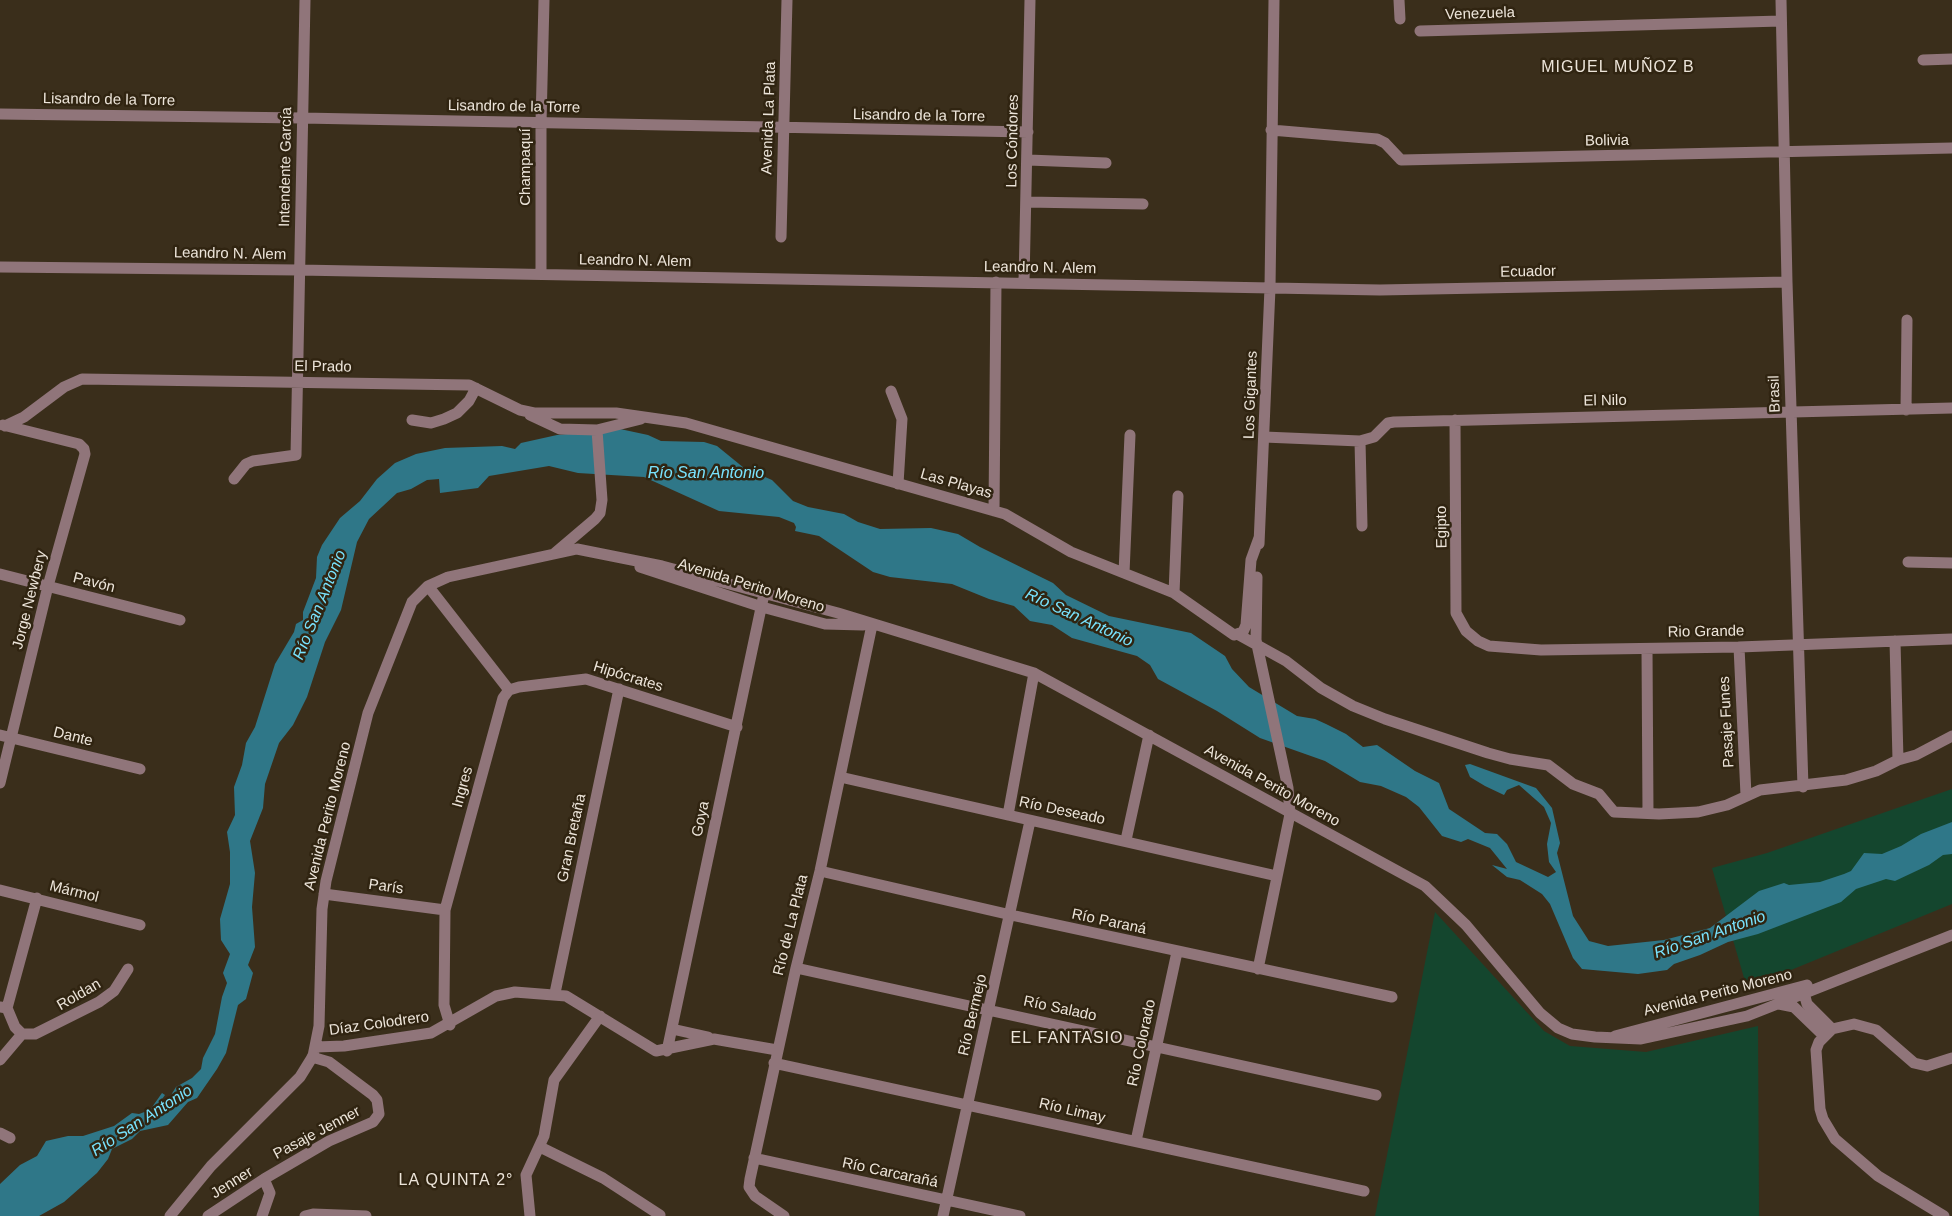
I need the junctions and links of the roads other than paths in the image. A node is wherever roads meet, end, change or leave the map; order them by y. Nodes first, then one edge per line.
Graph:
1 (305, 0) edge
2 (544, 0) edge
3 (788, 0) edge
4 (1030, 0) edge
5 (1274, 0) edge
6 (1399, 0) edge
7 (1781, 0) edge
8 (1400, 19) dead end
9 (1781, 21) junction
10 (1420, 31) dead end
11 (1952, 59) edge
12 (1923, 60) dead end
13 (0, 114) edge
14 (302, 118) junction
15 (541, 123) junction
16 (783, 128) junction
17 (1272, 130) junction
18 (1028, 132) junction
19 (1952, 148) edge
20 (1784, 152) junction
21 (1028, 160) junction
22 (1106, 163) dead end
23 (1026, 202) junction
24 (1143, 204) dead end
25 (781, 237) dead end
26 (0, 266) edge
27 (299, 270) junction
28 (541, 274) junction
29 (996, 282) junction
30 (1024, 282) junction
31 (1787, 282) junction
32 (1270, 288) junction
33 (1907, 320) dead end
34 (297, 382) junction
35 (476, 388) junction
36 (891, 391) dead end
37 (1952, 408) edge
38 (520, 410) junction
39 (1906, 410) junction
40 (1791, 412) junction
41 (24, 417) junction
42 (647, 418) junction
43 (412, 420) dead end
44 (1455, 420) junction
45 (2, 426) edge
46 (597, 430) junction
47 (25, 431) junction
48 (1130, 435) dead end
49 (1264, 437) junction
50 (1360, 441) junction
51 (85, 454) joint
52 (234, 479) dead end
53 (898, 484) junction
54 (1178, 496) dead end
55 (994, 511) junction
56 (1362, 526) dead end
57 (1259, 538) junction
58 (555, 553) junction
59 (624, 560) junction
60 (1908, 562) dead end
61 (1952, 562) edge
62 (1124, 573) junction
63 (0, 574) edge
64 (48, 586) junction
65 (428, 586) junction
66 (1174, 593) junction
67 (764, 594) junction
68 (762, 607) junction
69 (180, 620) dead end
70 (872, 625) junction
71 (1466, 631) joint
72 (1236, 635) junction
73 (1952, 639) edge
74 (1895, 641) junction
75 (1798, 644) junction
76 (1739, 647) junction
77 (1647, 649) junction
78 (1034, 673) junction
79 (619, 689) junction
80 (509, 690) junction
81 (737, 727) junction
82 (1149, 735) junction
83 (6, 736) edge
84 (1952, 736) edge
85 (1898, 760) junction
86 (140, 768) dead end
87 (840, 777) junction
88 (0, 783) edge
89 (1803, 787) junction
90 (1746, 796) junction
91 (1290, 814) junction
92 (1648, 814) junction
93 (1008, 815) junction
94 (1030, 821) junction
95 (1126, 840) junction
96 (820, 871) junction
97 (1277, 876) junction
98 (0, 890) edge
99 (324, 894) junction
100 (37, 898) junction
101 (445, 910) junction
102 (1011, 916) junction
103 (140, 924) dead end
104 (1952, 935) edge
105 (1178, 952) junction
106 (796, 968) junction
107 (128, 969) dead end
108 (1258, 969) junction
109 (1831, 981) junction
110 (555, 993) junction
111 (1804, 993) junction
112 (1392, 997) dead end
113 (1779, 1004) junction
114 (4, 1008) edge
115 (990, 1009) junction
116 (600, 1016) junction
117 (450, 1025) junction
118 (672, 1029) junction
119 (1828, 1033) junction
120 (22, 1034) junction
121 (1612, 1037) junction
122 (714, 1039) junction
123 (1157, 1046) junction
124 (777, 1050) junction
125 (667, 1051) junction
126 (314, 1052) junction
127 (1952, 1058) edge
128 (0, 1060) edge
129 (774, 1063) junction
130 (1376, 1095) dead end
131 (968, 1104) junction
132 (1136, 1141) junction
133 (540, 1146) junction
134 (754, 1158) junction
135 (264, 1179) junction
136 (1364, 1191) dead end
137 (946, 1201) junction
138 (660, 1215) edge
139 (170, 1216) edge
140 (208, 1216) edge
141 (262, 1216) edge
142 (305, 1216) edge
143 (366, 1216) edge
144 (530, 1216) edge
145 (784, 1216) edge
146 (942, 1216) edge
147 (1020, 1216) edge
148 (1944, 1216) edge

1 - 14 street, Intendente García
2 - 15 street, Champaquí
3 - 16 street, Avenida La Plata
4 - 18 street, Los Cóndores
5 - 17 street, Los Gigantes
6 - 8 street
7 - 9 street, Brasil
9 - 10 street, Venezuela
9 - 20 street, Brasil
11 - 12 street
13 - 14 street, Lisandro de la Torre
14 - 15 street, Lisandro de la Torre
14 - 27 street, Intendente García
15 - 16 street, Lisandro de la Torre
15 - 28 street, Champaquí
16 - 18 street, Lisandro de la Torre
16 - 25 street, Avenida La Plata
17 - 20 street, Bolivia
17 - 32 street, Los Gigantes
18 - 21 street, Los Cóndores
19 - 20 street, Bolivia
20 - 31 street, Brasil
21 - 22 street
21 - 23 street, Los Cóndores
23 - 24 street
23 - 30 street, Los Cóndores
26 - 27 street, Leandro N. Alem
27 - 28 street, Leandro N. Alem
27 - 34 street, Intendente García
28 - 29 street, Leandro N. Alem
29 - 30 street, Leandro N. Alem
29 - 55 street
30 - 32 street, Leandro N. Alem
31 - 32 street, Ecuador
31 - 40 street, Brasil
32 - 49 street, Los Gigantes
33 - 39 street
34 - 35 street, El Prado
34 - 41 street, El Prado
34 - 52 street, Intendente García
35 - 38 street, El Prado
35 - 43 street
36 - 53 street
37 - 39 street, El Nilo
38 - 42 street, El Prado
38 - 46 street
39 - 40 street, El Nilo
40 - 44 street, El Nilo
40 - 75 street, Brasil
41 - 45 street, El Prado
41 - 47 street
42 - 46 street
42 - 53 street, Las Playas
44 - 50 street, El Nilo
44 - 71 street, Egipto
45 - 47 street, El Prado
46 - 58 street
47 - 51 street, El Prado
48 - 62 street
49 - 50 street
49 - 57 street, Los Gigantes
50 - 56 street
51 - 64 street, Jorge Newbery
53 - 55 street, Las Playas
54 - 66 street
55 - 62 street, Las Playas
57 - 72 street
57 - 91 street, Los Gigantes
58 - 59 street, Avenida Perito Moreno
58 - 65 street, Avenida Perito Moreno
59 - 67 street, Avenida Perito Moreno
59 - 68 street, Avenida Perito Moreno
60 - 61 street
62 - 66 street, Las Playas
63 - 64 street, Pavón
64 - 69 street, Pavón
64 - 83 street, Jorge Newbery
65 - 80 street
65 - 99 street, Avenida Perito Moreno
66 - 72 street, Las Playas
67 - 68 street, Goya
67 - 70 street, Avenida Perito Moreno
68 - 70 street, Avenida Perito Moreno
68 - 81 street, Goya
70 - 78 street, Avenida Perito Moreno
70 - 87 street, Río de La Plata
71 - 77 street, Rio Grande
72 - 92 street, Las Playas
73 - 74 street, Rio Grande
74 - 75 street, Rio Grande
74 - 85 street
75 - 76 street, Rio Grande
75 - 89 street, Brasil
76 - 77 street, Rio Grande
76 - 90 street, Pasaje Funes
77 - 92 street
78 - 82 street, Avenida Perito Moreno
78 - 93 street
79 - 80 street, Hipócrates
79 - 81 street, Hipócrates
79 - 110 street, Gran Bretaña
80 - 101 street, Ingres
81 - 118 street, Goya
82 - 91 street, Avenida Perito Moreno
82 - 95 street
83 - 86 street, Dante
83 - 88 street, Jorge Newbery
84 - 85 street, Las Playas
85 - 89 street, Las Playas
87 - 93 street, Río Deseado
87 - 96 street, Río de La Plata
89 - 90 street, Las Playas
90 - 92 street, Las Playas
91 - 97 street
91 - 121 street, Avenida Perito Moreno
93 - 94 street, Río Deseado
94 - 95 street, Río Deseado
94 - 102 street, Río Bermejo
95 - 97 street, Río Deseado
96 - 102 street, Río Paraná
96 - 106 street, Río de La Plata
97 - 108 street
98 - 100 street, Mármol
99 - 101 street, París
99 - 126 street, Avenida Perito Moreno
100 - 103 street, Mármol
100 - 114 street
101 - 117 street, Ingres
102 - 105 street, Río Paraná
102 - 115 street, Río Bermejo
104 - 109 street, Avenida Perito Moreno
105 - 108 street, Río Paraná
105 - 123 street, Río Colorado
106 - 115 street, Río Salado
106 - 124 street, Río de La Plata
107 - 120 street, Roldan
108 - 112 street, Río Paraná
109 - 111 street, Avenida Perito Moreno
109 - 121 street, Avenida Perito Moreno
110 - 116 street, Díaz Colodrero
110 - 117 street, Díaz Colodrero
111 - 113 street, Avenida Perito Moreno
111 - 119 street
113 - 119 street
113 - 121 street, Avenida Perito Moreno
114 - 120 street
115 - 123 street, Río Salado
115 - 131 street, Río Bermejo
116 - 125 street, Díaz Colodrero
116 - 133 street
117 - 126 street, Díaz Colodrero
118 - 122 street
118 - 125 street, Goya
119 - 127 street
119 - 148 street
120 - 128 street
122 - 124 street
122 - 125 street
123 - 130 street, Río Salado
123 - 132 street, Río Colorado
124 - 129 street, Río de La Plata
126 - 135 street, Pasaje Jenner
126 - 139 street, Avenida Perito Moreno
129 - 131 street, Río Limay
129 - 134 street, Río de La Plata
131 - 132 street, Río Limay
131 - 137 street, Río Bermejo
132 - 136 street, Río Limay
133 - 138 street
133 - 144 street
134 - 137 street, Río Carcarañá
134 - 145 street, Río de La Plata
135 - 140 street, Jenner
135 - 141 street, Jenner
137 - 146 street, Río Bermejo
137 - 147 street, Río Carcarañá
142 - 143 street

